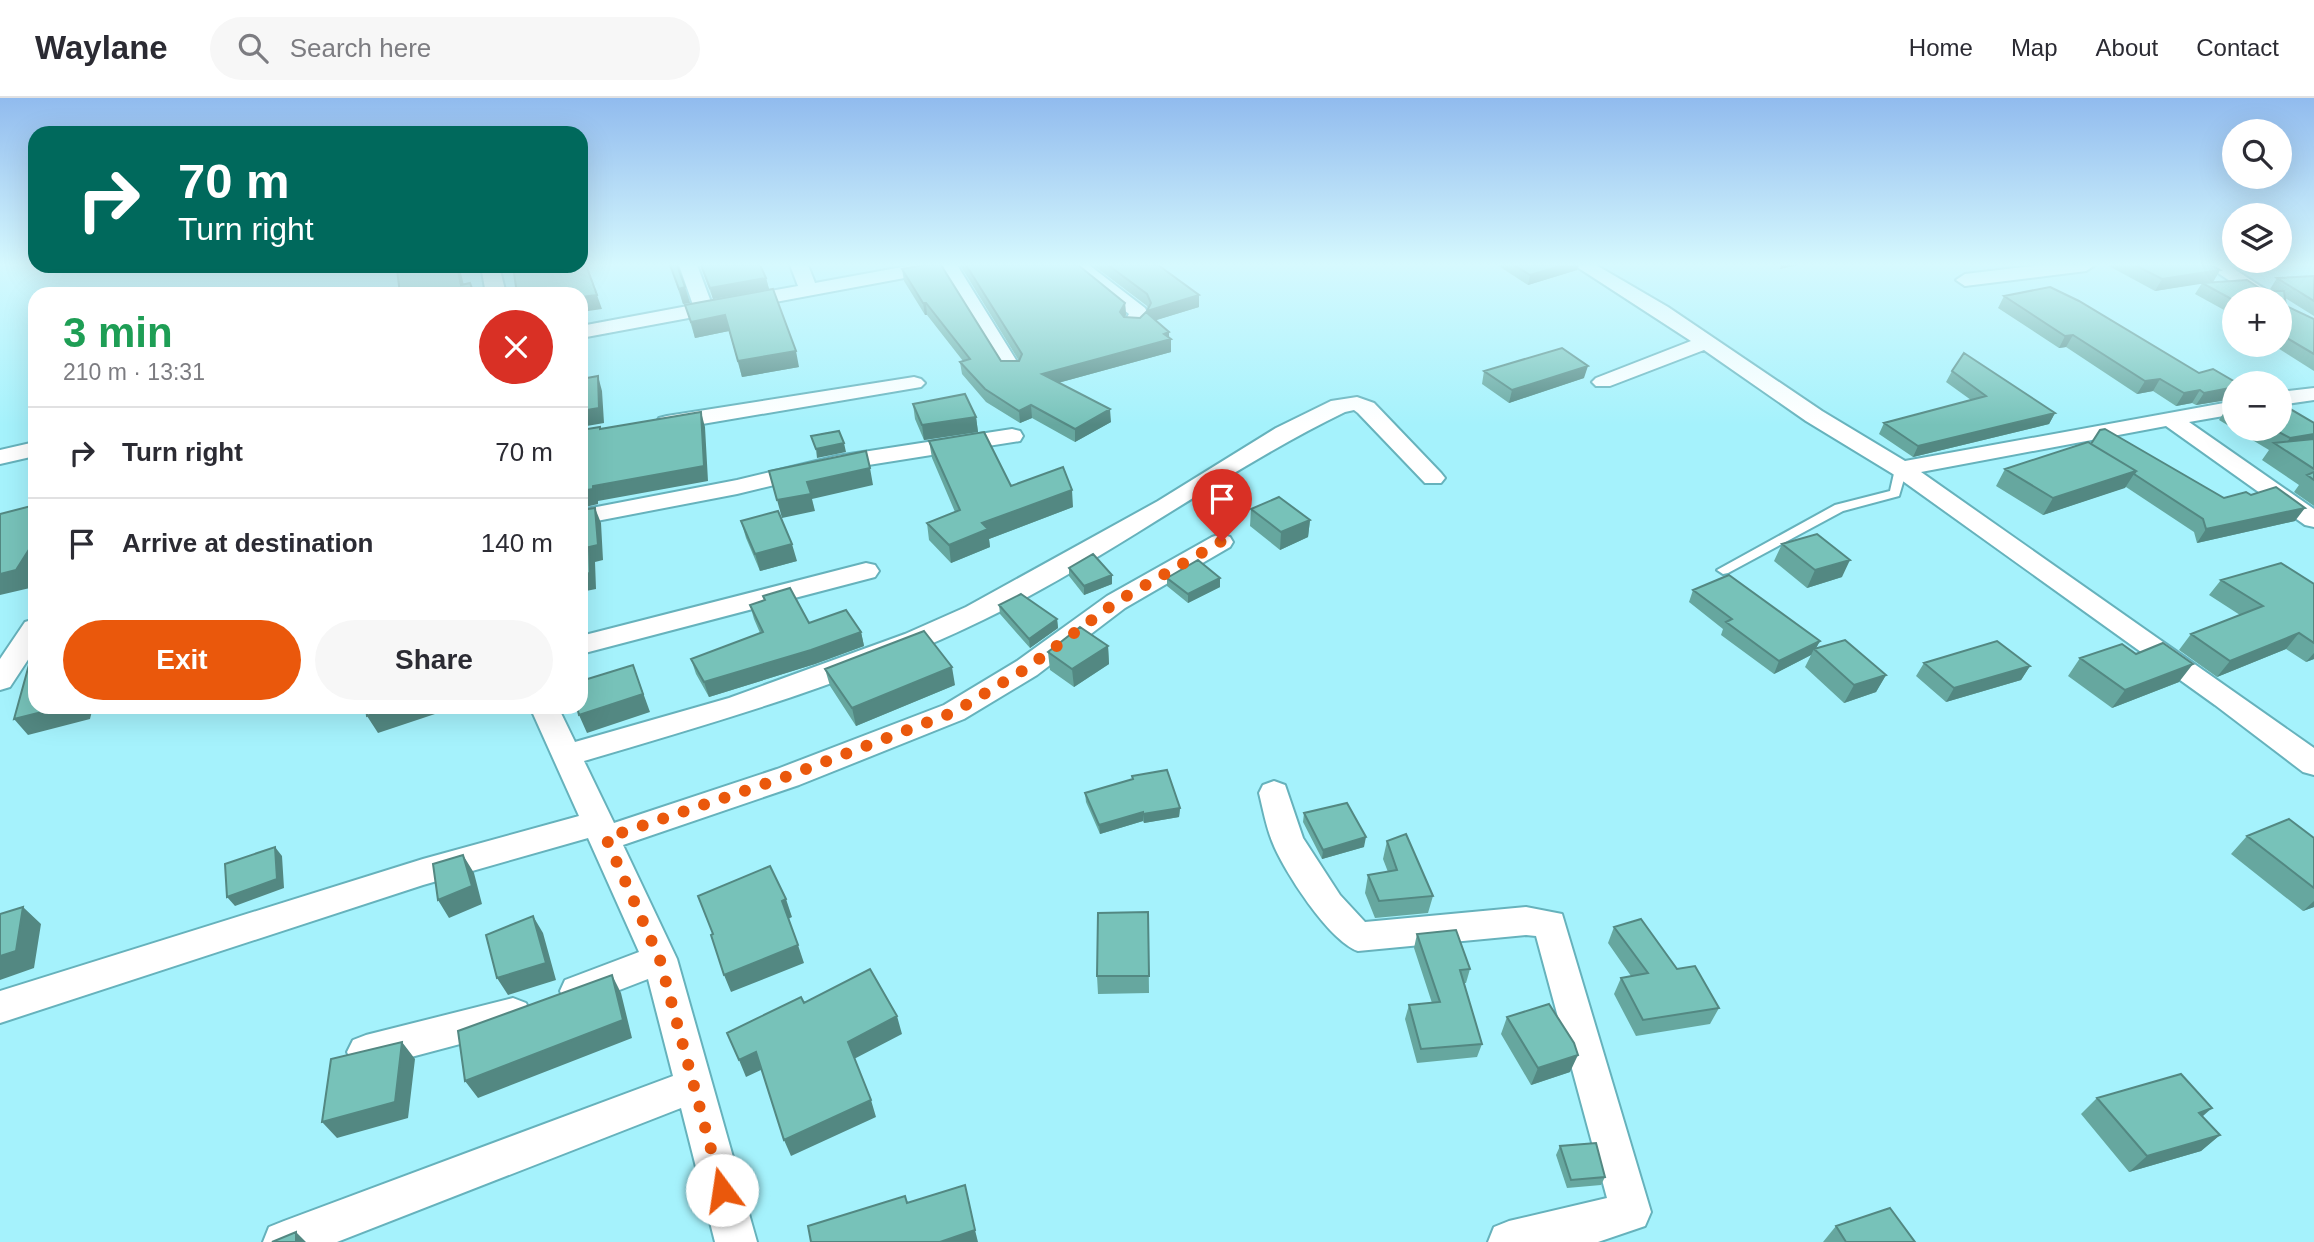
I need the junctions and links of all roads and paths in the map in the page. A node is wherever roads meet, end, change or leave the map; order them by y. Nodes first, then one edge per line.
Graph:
1 (654, 318) edge
2 (980, 318) edge
3 (1137, 318) edge
4 (1671, 318) edge
5 (1133, 324) edge
6 (588, 331) edge
7 (1705, 342) junction
8 (1011, 369) edge
9 (1603, 382) dead end
10 (914, 383) dead end
11 (2314, 394) edge
12 (2292, 397) edge
13 (2222, 409) edge
14 (2168, 418) junction
15 (648, 426) edge
16 (1012, 436) dead end
17 (28, 451) edge
18 (0, 457) edge
19 (1900, 469) junction
20 (1433, 478) dead end
21 (588, 516) edge
22 (2314, 520) edge
23 (1222, 541) dead end
24 (1723, 570) dead end
25 (866, 571) dead end
26 (28, 638) edge
27 (588, 643) edge
28 (0, 680) edge
29 (548, 714) edge
30 (568, 755) junction
31 (2314, 764) edge
32 (1274, 793) dead end
33 (602, 831) junction
34 (660, 960) junction
35 (0, 1007) edge
36 (348, 1057) edge
37 (695, 1085) junction
38 (284, 1242) edge
39 (736, 1242) edge
40 (1510, 1242) edge

1 - 6 street
2 - 8 street
3 - 5 street
4 - 7 street
7 - 9 street
7 - 19 street
10 - 15 street
11 - 12 street
13 - 14 street
14 - 19 street
14 - 22 street
16 - 21 street
17 - 18 street
19 - 24 lane
19 - 31 street
20 - 30 street
23 - 33 street
25 - 27 street
26 - 28 street
29 - 30 street
30 - 33 street
32 - 40 street
33 - 34 street
33 - 35 street
34 - 36 street
34 - 37 street
37 - 38 street
37 - 39 street

